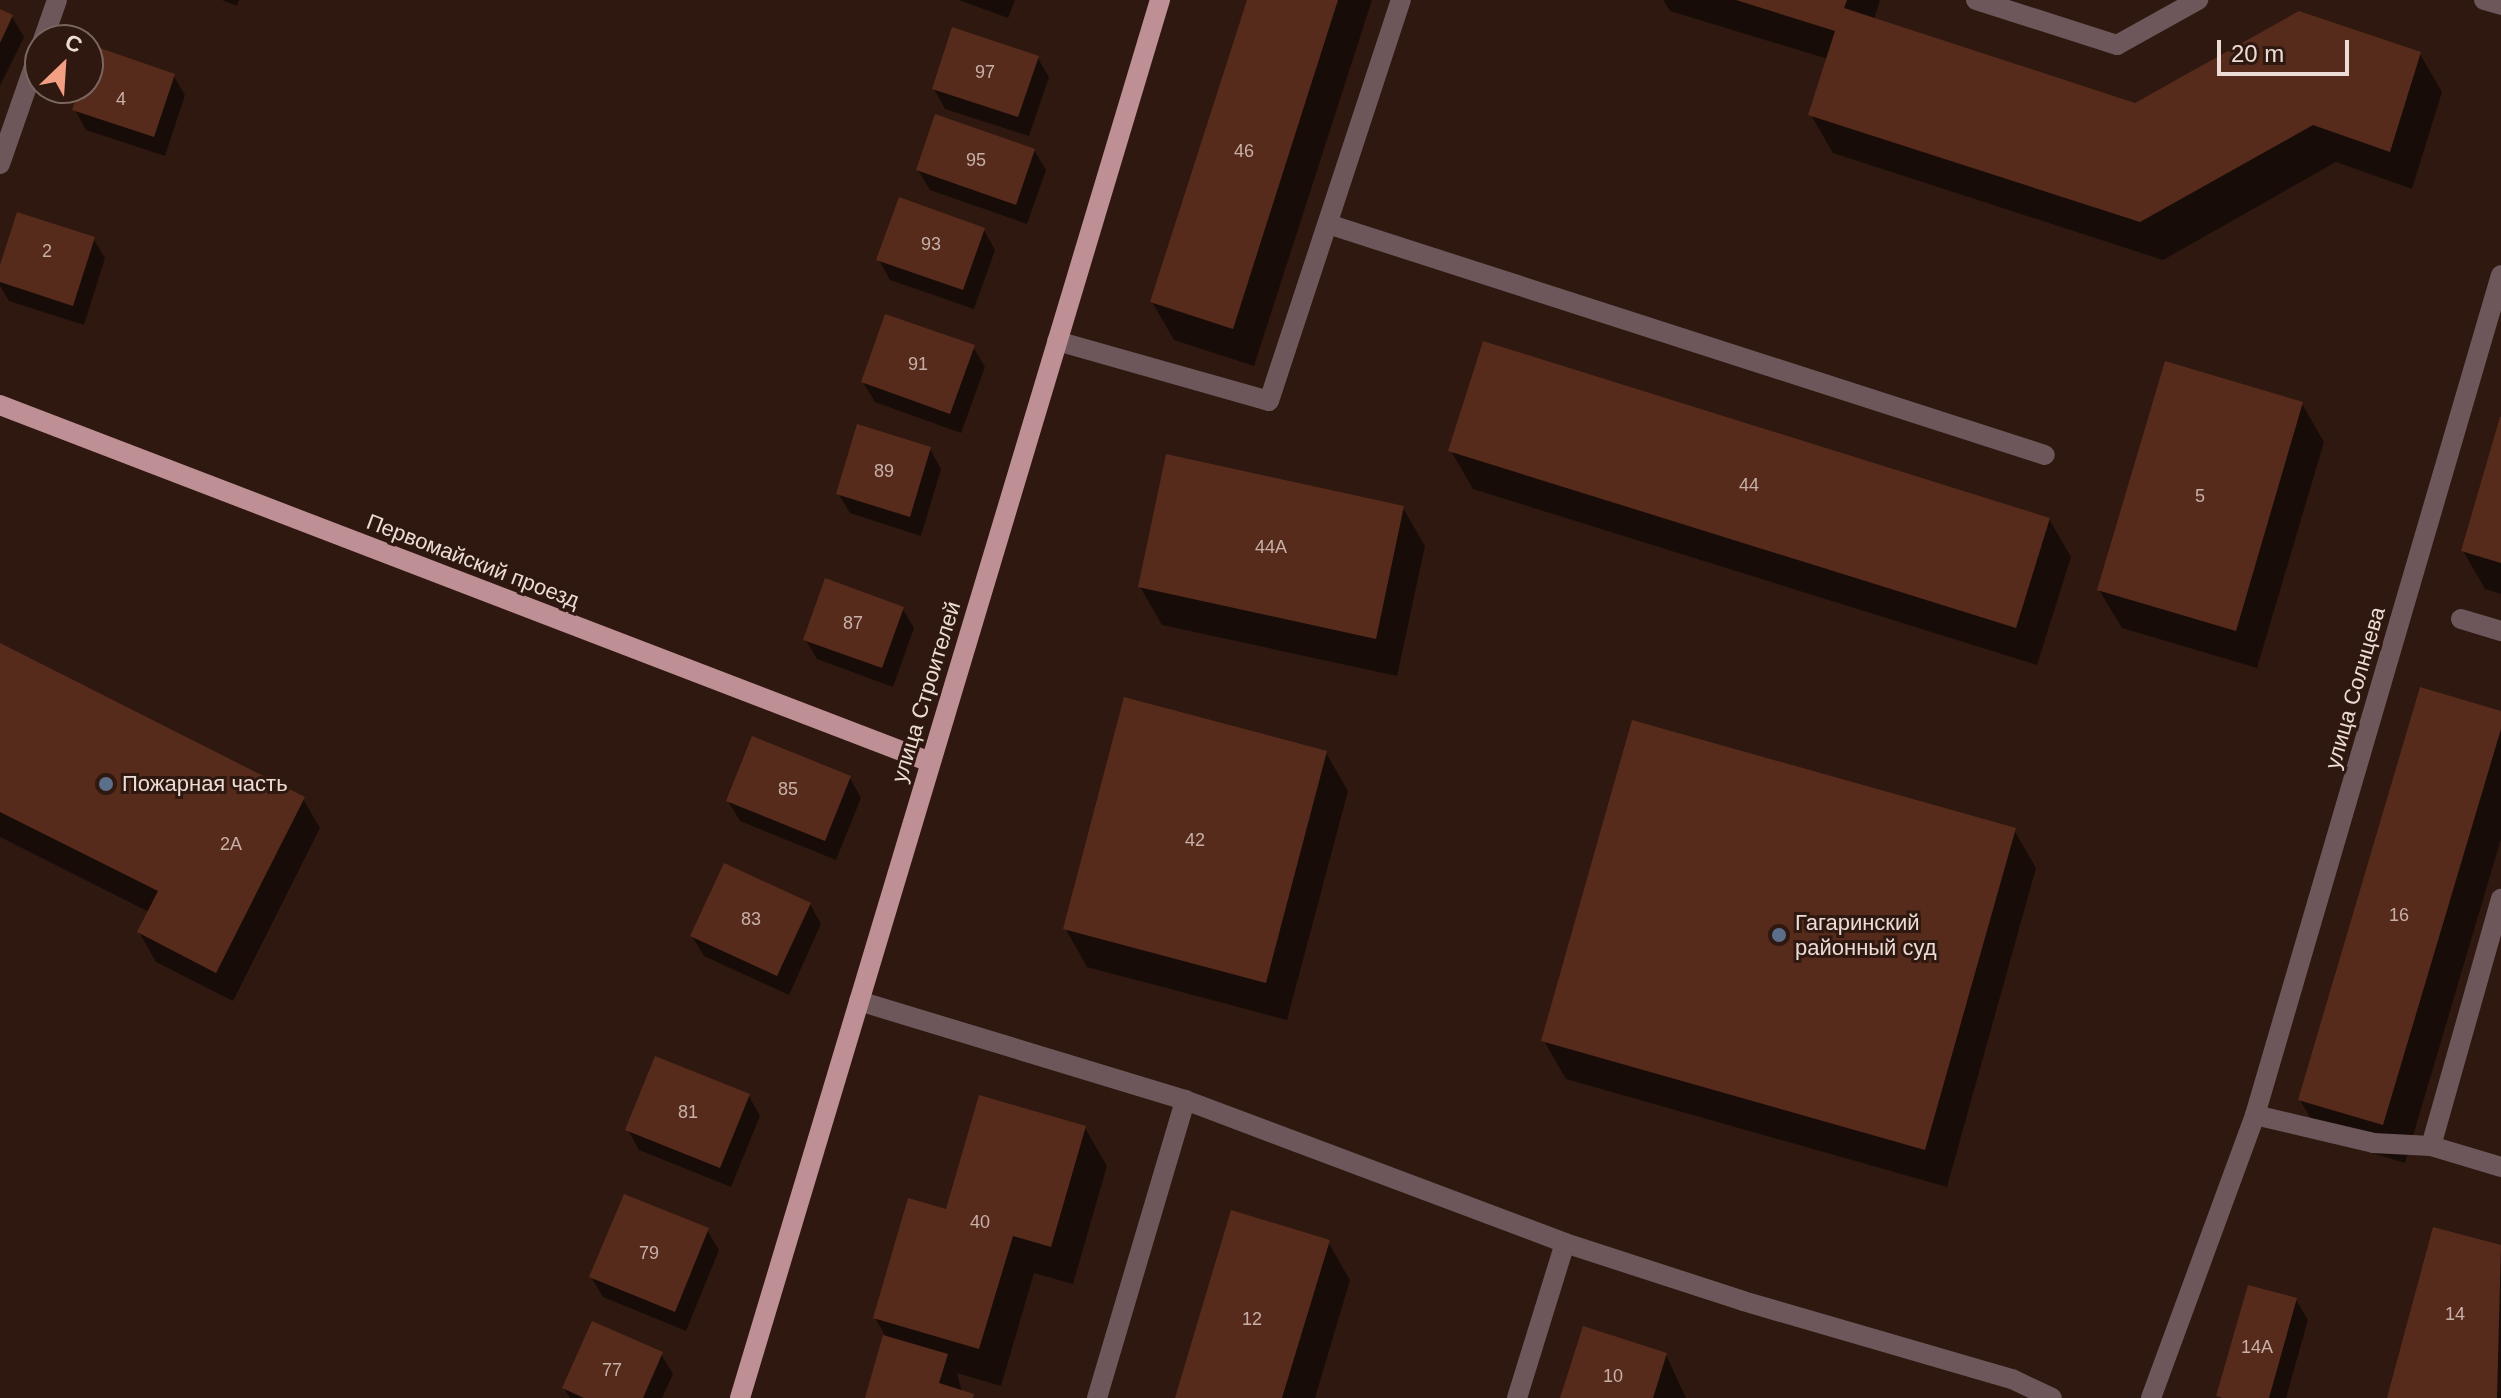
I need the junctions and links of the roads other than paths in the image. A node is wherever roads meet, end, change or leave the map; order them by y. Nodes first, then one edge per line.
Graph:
1 (57, 0) edge
2 (1160, 0) edge
3 (1401, 0) edge
4 (1976, 0) edge
5 (2198, 0) edge
6 (2484, 0) edge
7 (2501, 5) edge
8 (49, 24) edge
9 (24, 95) edge
10 (0, 164) edge
11 (1328, 224) junction
12 (2501, 275) edge
13 (1057, 341) junction
14 (0, 405) edge
15 (2045, 455) dead end
16 (2461, 619) dead end
17 (2501, 631) edge
18 (930, 762) junction
19 (2501, 899) edge
20 (859, 1001) junction
21 (1185, 1100) junction
22 (2255, 1115) junction
23 (2431, 1146) junction
24 (2501, 1167) edge
25 (1565, 1243) junction
26 (740, 1398) edge
27 (1097, 1398) edge
28 (1517, 1398) edge
29 (2052, 1398) edge
30 (2151, 1398) edge

1 - 8 street
2 - 13 main road, улица Строителей
3 - 11 street
4 - 5 street
6 - 7 street
9 - 10 street
11 - 13 street
11 - 15 street
12 - 22 street, улица Солнцева
13 - 18 main road, улица Строителей
14 - 18 main road, Первомайский проезд
16 - 17 street
18 - 20 main road, улица Строителей
19 - 23 street
20 - 21 street
20 - 26 main road, улица Строителей
21 - 25 street
21 - 27 street
22 - 23 street
22 - 30 street, улица Солнцева
23 - 24 street
25 - 28 street
25 - 29 street

